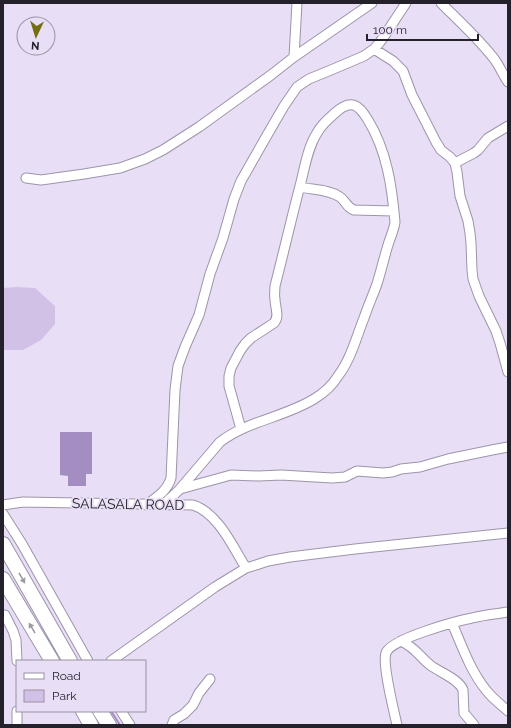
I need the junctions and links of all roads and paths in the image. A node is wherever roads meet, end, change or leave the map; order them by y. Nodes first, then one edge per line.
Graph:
1 (297, 3) edge
2 (372, 3) edge
3 (406, 3) edge
4 (441, 3) edge
5 (374, 49) junction
6 (294, 57) junction
7 (508, 82) edge
8 (508, 126) edge
9 (455, 163) junction
10 (26, 178) dead end
11 (300, 187) junction
12 (394, 211) junction
13 (508, 372) edge
14 (241, 429) junction
15 (508, 447) edge
16 (180, 489) junction
17 (3, 505) edge
18 (146, 505) junction
19 (163, 505) junction
20 (3, 514) edge
21 (508, 533) edge
22 (3, 544) edge
23 (246, 568) junction
24 (3, 579) edge
25 (19, 607) junction
26 (508, 612) edge
27 (4, 616) edge
28 (452, 623) junction
29 (401, 641) junction
30 (17, 660) edge
31 (51, 660) edge
32 (69, 660) edge
33 (87, 660) edge
34 (112, 660) edge
35 (210, 678) dead end
36 (508, 711) edge
37 (17, 712) edge
38 (83, 712) edge
39 (101, 712) edge
40 (122, 712) edge
41 (17, 725) edge
42 (91, 725) edge
43 (109, 725) edge
44 (130, 725) edge
45 (172, 725) edge
46 (397, 725) edge
47 (474, 725) edge

1 - 6 street
2 - 6 street
3 - 5 street
4 - 7 street
5 - 9 street
5 - 18 street
6 - 10 street
8 - 9 street
9 - 13 street
11 - 12 street
11 - 12 street
11 - 14 street
12 - 14 street
14 - 16 street
15 - 16 street
16 - 19 street
17 - 18 street, SALASALA ROAD
18 - 19 street, SALASALA ROAD
19 - 23 street, SALASALA ROAD
20 - 33 street
21 - 23 street
22 -> 32 highway
23 - 34 street
24 - 25 highway
25 - 27 street
31 -> 25 highway
26 - 28 street
27 - 30 street
28 - 29 street
28 - 36 street
29 - 46 street
29 - 47 street
35 - 45 street
37 - 41 street
38 - 42 highway
39 - 43 highway
40 - 44 street

